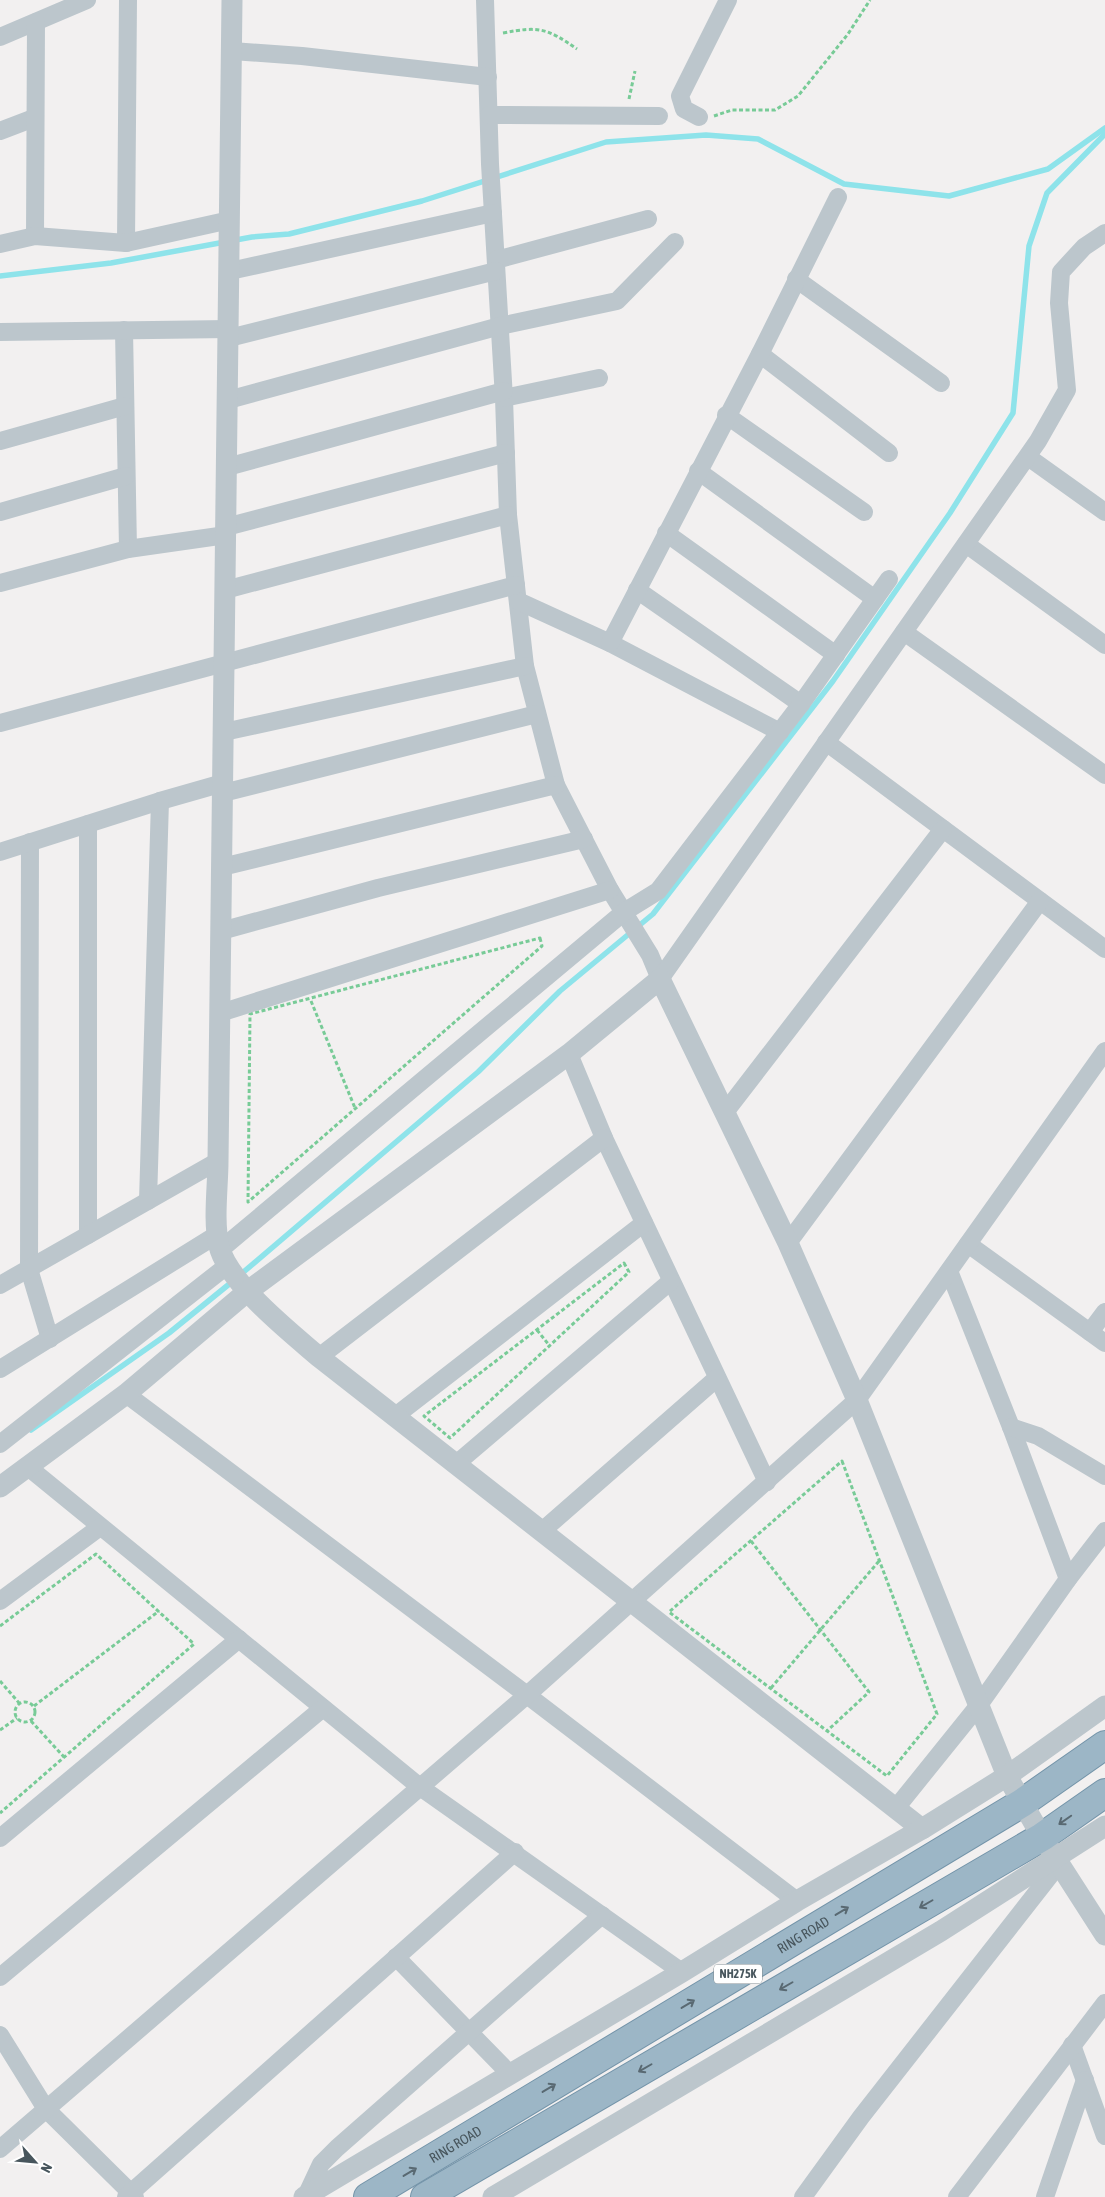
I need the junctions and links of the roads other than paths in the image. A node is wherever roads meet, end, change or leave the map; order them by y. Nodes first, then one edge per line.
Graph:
1 (87, 0) edge
2 (128, 0) edge
3 (232, 0) edge
4 (485, 0) edge
5 (728, 0) edge
6 (36, 22) junction
7 (0, 38) edge
8 (232, 51) junction
9 (488, 77) junction
10 (489, 115) junction
11 (659, 116) dead end
12 (699, 117) road end
13 (34, 118) junction
14 (0, 131) edge
15 (838, 197) dead end
16 (493, 207) junction
17 (648, 219) dead end
18 (230, 224) junction
19 (1105, 233) edge
20 (35, 236) junction
21 (676, 242) dead end
22 (126, 243) junction
23 (0, 244) edge
24 (496, 265) junction
25 (230, 266) junction
26 (796, 279) junction
27 (500, 326) junction
28 (124, 330) junction
29 (0, 332) edge
30 (229, 333) junction
31 (760, 354) junction
32 (599, 378) dead end
33 (941, 383) dead end
34 (504, 395) junction
35 (228, 400) junction
36 (125, 406) junction
37 (726, 415) junction
38 (0, 441) edge
39 (506, 453) junction
40 (889, 453) dead end
41 (1028, 457) junction
42 (227, 467) junction
43 (698, 470) junction
44 (126, 476) junction
45 (0, 512) edge
46 (864, 512) dead end
47 (1105, 512) edge
48 (508, 515) junction
49 (226, 531) junction
50 (666, 532) junction
51 (966, 544) junction
52 (128, 549) junction
53 (889, 579) dead end
54 (0, 583) edge
55 (226, 590) junction
56 (637, 590) junction
57 (517, 593) junction
58 (875, 600) junction
59 (904, 632) junction
60 (610, 643) junction
61 (1105, 644) edge
62 (836, 655) junction
63 (224, 662) junction
64 (525, 666) junction
65 (801, 704) junction
66 (537, 714) junction
67 (0, 723) edge
68 (224, 732) junction
69 (780, 732) junction
70 (826, 742) junction
71 (1105, 775) edge
72 (556, 785) junction
73 (223, 788) junction
74 (160, 801) junction
75 (88, 824) junction
76 (943, 829) junction
77 (584, 838) junction
78 (30, 842) junction
79 (0, 852) edge
80 (222, 867) junction
81 (610, 890) junction
82 (1040, 901) junction
83 (627, 917) junction
84 (221, 931) junction
85 (1105, 949) edge
86 (660, 979) junction
87 (220, 1013) junction
88 (1105, 1051) edge
89 (569, 1054) junction
90 (726, 1112) junction
91 (604, 1138) junction
92 (218, 1161) junction
93 (148, 1201) junction
94 (644, 1223) junction
95 (88, 1235) junction
96 (788, 1243) junction
97 (968, 1244) junction
98 (231, 1266) junction
99 (29, 1269) junction
100 (949, 1271) junction
101 (671, 1281) junction
102 (0, 1285) edge
103 (1105, 1312) edge
104 (1090, 1332) junction
105 (50, 1339) junction
106 (1105, 1343) edge
107 (319, 1357) junction
108 (0, 1369) edge
109 (717, 1378) junction
110 (126, 1394) junction
111 (857, 1400) junction
112 (394, 1417) junction
113 (1011, 1427) junction
114 (0, 1444) edge
115 (456, 1464) junction
116 (28, 1467) junction
117 (1105, 1476) edge
118 (767, 1482) junction
119 (0, 1487) edge
120 (100, 1527) junction
121 (542, 1531) junction
122 (1105, 1531) edge
123 (1068, 1579) junction
124 (0, 1601) edge
125 (633, 1602) junction
126 (239, 1639) junction
127 (527, 1695) junction
128 (980, 1705) junction
129 (1105, 1706) edge
130 (323, 1708) junction
131 (1105, 1745) edge
132 (1007, 1776) junction
133 (420, 1787) junction
134 (1105, 1793) edge
135 (1022, 1803) junction
136 (896, 1808) junction
137 (1105, 1826) edge
138 (922, 1829) junction
139 (0, 1838) edge
140 (515, 1852) junction
141 (1052, 1853) junction
142 (797, 1901) junction
143 (602, 1915) junction
144 (1105, 1935) edge
145 (396, 1958) junction
146 (682, 1972) junction
147 (0, 1977) edge
148 (1105, 2003) edge
149 (469, 2032) junction
150 (0, 2035) edge
151 (1072, 2045) junction
152 (510, 2074) junction
153 (1085, 2080) junction
154 (46, 2109) junction
155 (1105, 2136) edge
156 (0, 2148) edge
157 (131, 2196) edge
158 (305, 2196) edge
159 (368, 2197) edge
160 (425, 2197) edge
161 (493, 2197) edge
162 (803, 2197) edge
163 (957, 2197) edge
164 (1045, 2197) edge

1 - 6 street
2 - 22 street
3 - 8 street
4 - 9 street
5 - 12 street
6 - 7 street
6 - 13 street
8 - 9 street
8 - 18 street
9 - 10 street
10 - 11 street
10 - 16 street
13 - 14 street
13 - 20 street
15 - 26 street
16 - 24 street
16 - 25 street
17 - 24 street
18 - 22 street
18 - 25 street
19 - 41 street
20 - 22 street
20 - 23 street
21 - 27 street
24 - 27 street
24 - 30 street
25 - 30 street
26 - 31 street
26 - 33 street
27 - 34 street
27 - 35 street
28 - 29 street
28 - 30 street
28 - 36 street
30 - 35 street
31 - 37 street
31 - 40 street
32 - 34 street
34 - 39 street
34 - 42 street
35 - 42 street
36 - 38 street
36 - 44 street
37 - 43 street
37 - 46 street
39 - 48 street
39 - 49 street
41 - 47 street
41 - 51 street
42 - 49 street
43 - 50 street
43 - 58 street
44 - 45 street
44 - 52 street
48 - 55 street
48 - 57 street
49 - 52 street
49 - 55 street
50 - 56 street
50 - 62 street
51 - 59 street
51 - 61 street
52 - 54 street
53 - 58 street
55 - 63 street
56 - 60 street
56 - 65 street
57 - 60 street
57 - 63 street
57 - 64 street
58 - 62 street
59 - 70 street
59 - 71 street
60 - 69 street
62 - 65 street
63 - 67 street
63 - 68 street
64 - 66 street
64 - 68 street
65 - 69 street
66 - 72 street
66 - 73 street
68 - 73 street
69 - 83 street
70 - 76 street
70 - 86 street
72 - 77 street
72 - 80 street
73 - 74 street
73 - 80 street
74 - 75 street
74 - 93 street
75 - 78 street
75 - 95 street
76 - 82 street
76 - 90 street
77 - 81 street
77 - 84 street
78 - 79 street
78 - 99 street
80 - 84 street
81 - 83 street
81 - 87 street
82 - 85 street
82 - 96 street
83 - 86 street
83 - 98 street
84 - 87 street
86 - 89 street
86 - 90 street
87 - 92 street
88 - 97 street
89 - 91 street
89 - 98 street
90 - 96 street
91 - 94 street
91 - 107 street
92 - 93 street
92 - 98 street
93 - 95 street
94 - 101 street
94 - 112 street
95 - 99 street
96 - 111 street
97 - 100 street
97 - 104 street
98 - 105 street
98 - 107 street
98 - 110 street
98 - 114 street
99 - 102 street
99 - 105 street
100 - 111 street
100 - 113 street
101 - 109 street
101 - 115 street
103 - 104 street
104 - 106 street
105 - 108 street
107 - 112 street
109 - 118 street
109 - 121 street
110 - 116 street
110 - 127 street
111 - 118 street
111 - 128 street
112 - 115 street
113 - 117 street
113 - 123 street
115 - 121 street
116 - 119 street
116 - 120 street
118 - 125 street
120 - 124 street
120 - 126 street
121 - 125 street
122 - 123 street
123 - 128 street
125 - 127 street
125 - 136 street
126 - 130 street
126 - 139 street
127 - 133 street
127 - 142 street
128 - 132 street
128 - 136 street
129 - 132 street
130 - 133 street
130 - 147 street
131 - 135 highway, RING ROAD / NH275K
132 - 135 street
132 - 138 street
133 - 140 street
133 - 154 street
134 -> 141 highway, NH275K
135 - 141 street
159 -> 135 highway, RING ROAD / NH275K
136 - 138 street
137 - 141 street
138 - 142 street
140 - 143 street
140 - 145 street
141 - 144 street
141 -> 160 highway, NH275K
141 - 161 street
141 - 162 street
142 - 146 street
143 - 146 street
143 - 149 street
145 - 149 street
145 - 157 street
146 - 152 street
148 - 151 street
149 - 152 street
149 - 158 street
150 - 154 street
151 - 153 street
151 - 163 street
152 - 158 street
153 - 155 street
153 - 164 street
154 - 156 street
154 - 157 street

